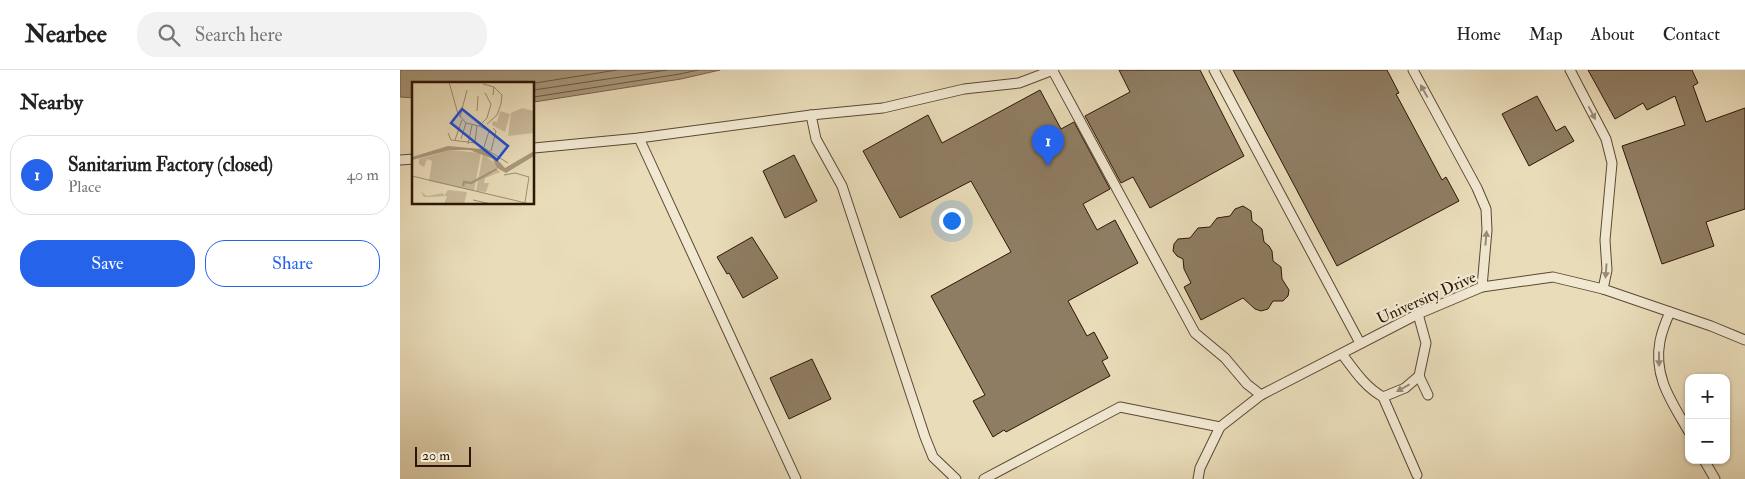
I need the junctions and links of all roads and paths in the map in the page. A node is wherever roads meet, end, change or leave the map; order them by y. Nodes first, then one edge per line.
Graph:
1 (1053, 70) edge
2 (1214, 70) edge
3 (1413, 70) edge
4 (1570, 70) edge
5 (811, 115) junction
6 (639, 138) junction
7 (535, 148) edge
8 (1482, 287) junction
9 (1604, 289) junction
10 (1670, 312) junction
11 (1418, 314) junction
12 (1745, 340) edge
13 (1360, 344) junction
14 (1342, 354) junction
15 (1419, 376) junction
16 (1261, 395) junction
17 (1428, 395) dead end
18 (1383, 397) junction
19 (1685, 425) edge
20 (1220, 427) junction
21 (1706, 464) edge
22 (1417, 475) dead end
23 (796, 479) edge
24 (956, 479) edge
25 (984, 479) edge
26 (1198, 479) edge
27 (1715, 479) edge

1 - 5 lane
1 - 16 lane
2 - 13 lane
8 -> 3 lane
4 -> 9 lane
5 - 6 lane
5 - 24 lane
6 - 7 lane
6 - 23 lane
8 - 9 lane, University Drive
8 - 11 lane, University Drive
9 - 10 lane, University Drive
10 - 12 lane, University Drive
10 -> 19 lane
11 - 13 lane, University Drive
11 - 15 lane
13 - 14 lane, University Drive
14 - 16 lane, University Drive
14 - 18 lane
15 - 17 lane
15 -> 18 lane
16 - 20 lane, University Drive
18 - 22 lane
20 - 25 lane
20 - 26 lane, University Drive
21 - 27 lane

